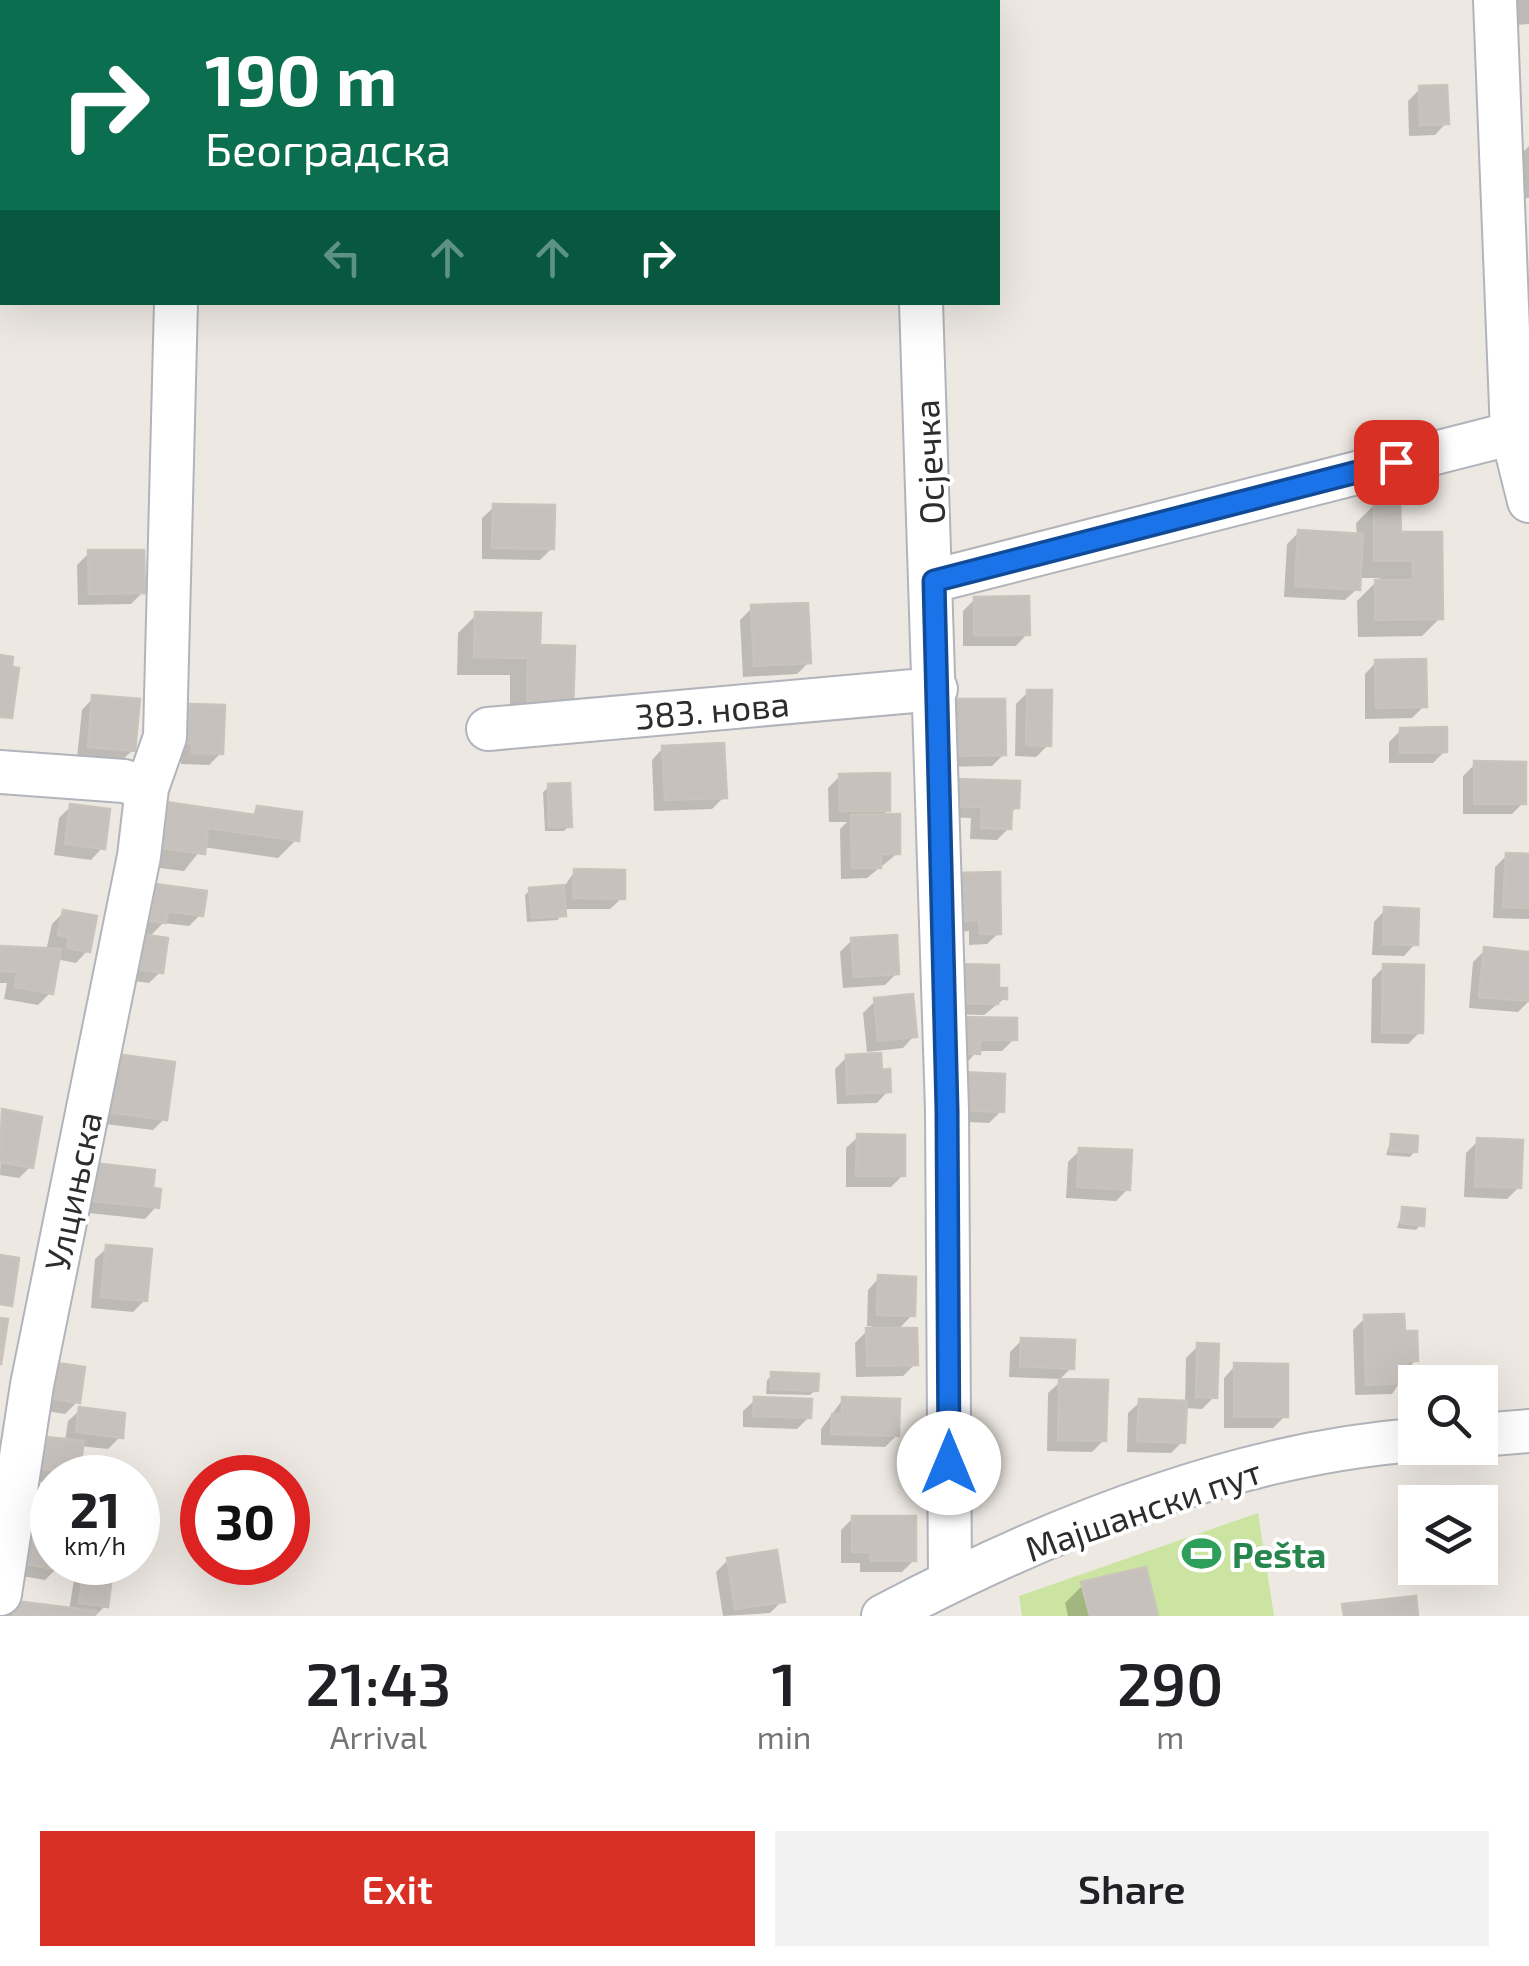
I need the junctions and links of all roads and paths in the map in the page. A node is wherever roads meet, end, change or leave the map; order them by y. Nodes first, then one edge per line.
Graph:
1 (1495, 0) edge
2 (176, 305) edge
3 (921, 305) edge
4 (1520, 431) edge
5 (1529, 501) edge
6 (934, 581) junction
7 (936, 689) junction
8 (488, 729) dead end
9 (0, 772) edge
10 (147, 788) junction
11 (1529, 1431) edge
12 (1498, 1434) edge
13 (1398, 1441) edge
14 (950, 1581) junction
15 (0, 1594) edge
16 (883, 1616) edge

1 - 4 street
2 - 10 street, Улцињска
3 - 6 street, Осјечка
4 - 5 street
4 - 6 street
6 - 7 street, Осјечка
7 - 8 street, 383. нова
7 - 14 street, Осјечка
9 - 10 street
10 - 15 street, Улцињска
11 - 12 street
13 - 14 street, Мајшански пут
14 - 16 street, Мајшански пут

